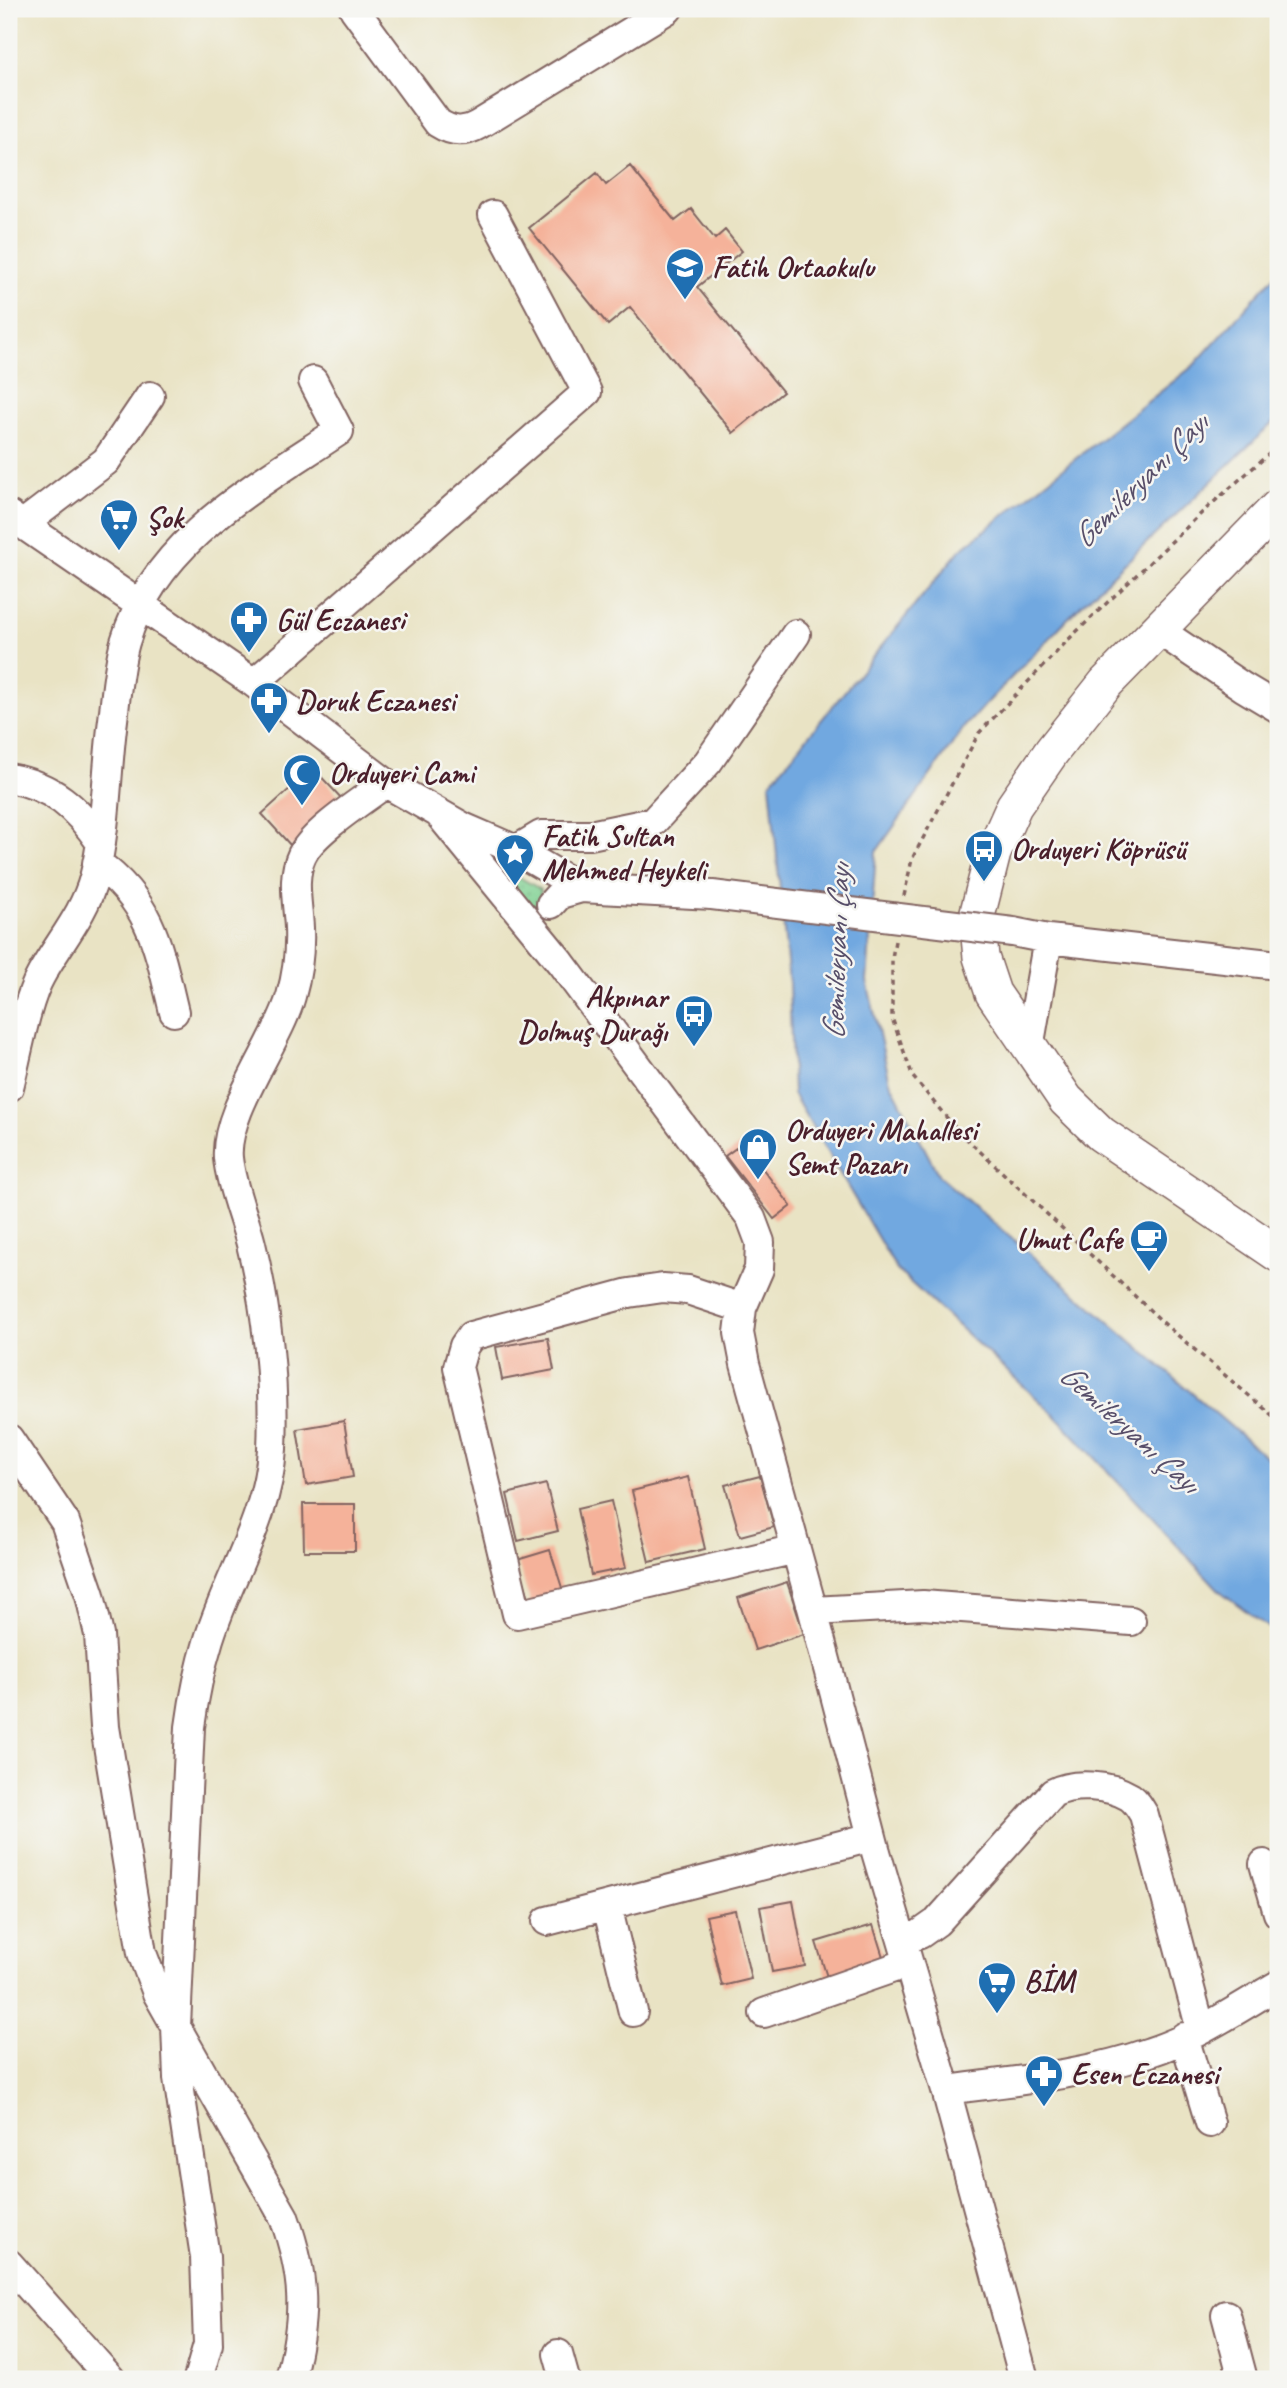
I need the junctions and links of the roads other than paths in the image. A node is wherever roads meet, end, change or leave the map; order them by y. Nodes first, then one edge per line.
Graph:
1 (354, 9) edge
2 (668, 9) edge
3 (493, 215) dead end
4 (313, 381) dead end
5 (150, 396) dead end
6 (1278, 507) edge
7 (16, 520) edge
8 (139, 606) junction
9 (1157, 629) junction
10 (796, 634) dead end
11 (254, 683) junction
12 (1278, 708) edge
13 (9, 778) edge
14 (386, 783) junction
15 (439, 814) junction
16 (99, 853) junction
17 (527, 857) junction
18 (581, 888) junction
19 (551, 904) junction
20 (1048, 939) junction
21 (561, 963) junction
22 (1278, 965) edge
23 (174, 1012) dead end
24 (1029, 1048) junction
25 (9, 1087) edge
26 (1278, 1254) edge
27 (742, 1308) junction
28 (9, 1439) edge
29 (796, 1549) junction
30 (813, 1611) junction
31 (1131, 1621) dead end
32 (872, 1837) junction
33 (1264, 1864) dead end
34 (607, 1906) junction
35 (1278, 1913) edge
36 (547, 1921) dead end
37 (905, 1952) junction
38 (1278, 1985) edge
39 (633, 2012) dead end
40 (764, 2013) dead end
41 (176, 2026) junction
42 (1192, 2034) junction
43 (946, 2090) junction
44 (1210, 2123) dead end
45 (9, 2264) edge
46 (1226, 2315) dead end
47 (111, 2379) edge
48 (198, 2379) edge
49 (290, 2379) edge
50 (1024, 2379) edge
51 (1243, 2379) edge

1 - 2 street
3 - 11 street
4 - 8 street
5 - 7 street
6 - 9 main road
7 - 8 street
8 - 11 street
8 - 16 street
9 - 12 street
9 - 24 main road
10 - 17 street
11 - 14 street
13 - 16 street
14 - 15 street
14 - 41 street
15 - 17 street
15 - 21 street
16 - 23 street
16 - 25 street
17 - 18 street
17 - 19 street
18 - 19 street
18 - 20 street, bridge
19 - 21 street
20 - 22 street
20 - 24 street
21 - 27 street
24 - 26 main road
27 - 29 street
27 - 29 street
28 - 41 street
29 - 30 street
30 - 31 street
30 - 32 street
32 - 34 street
32 - 37 street
33 - 35 street
34 - 36 street
34 - 39 street
37 - 40 street
37 - 42 street
37 - 43 street
38 - 42 street
41 - 48 street
41 - 49 street
42 - 43 street
42 - 44 street
43 - 50 street
45 - 47 street
46 - 51 street

